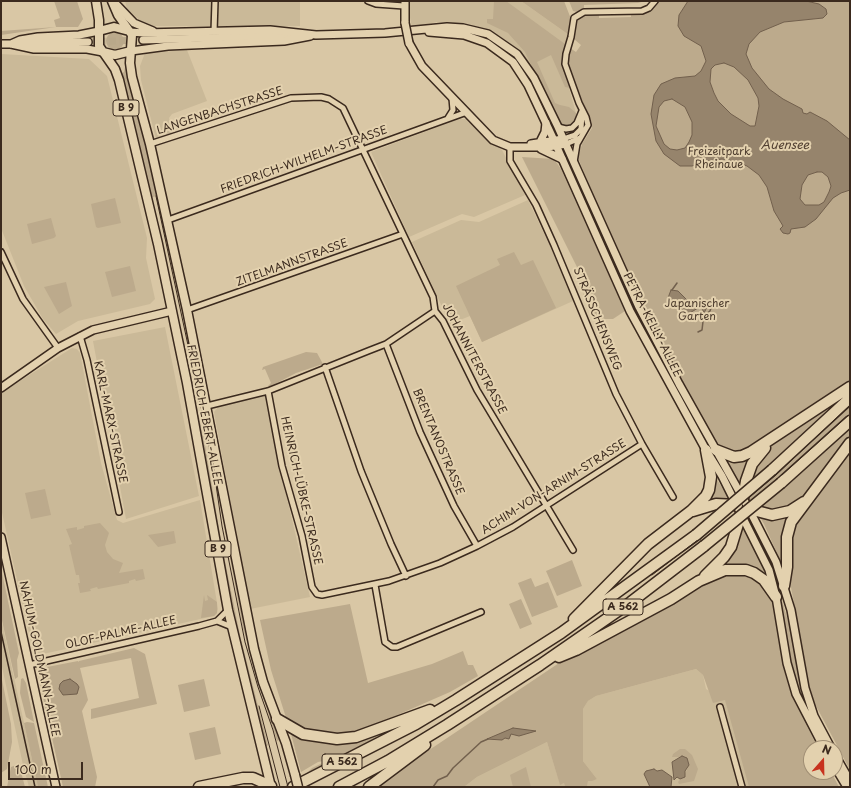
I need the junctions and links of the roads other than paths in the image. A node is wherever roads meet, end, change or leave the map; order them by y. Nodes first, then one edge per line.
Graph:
1 (96, 1) edge
2 (112, 1) edge
3 (216, 1) edge
4 (368, 1) edge
5 (655, 1) edge
6 (405, 3) edge
7 (419, 30) junction
8 (99, 31) junction
9 (130, 32) junction
10 (214, 32) junction
11 (159, 33) junction
12 (316, 35) junction
13 (143, 40) tunnel mouth
14 (88, 42) tunnel mouth
15 (1, 44) edge
16 (11, 44) junction
17 (131, 51) junction
18 (103, 52) junction
19 (451, 96) junction
20 (582, 110) junction
21 (467, 112) junction
22 (447, 119) junction
23 (546, 123) junction
24 (558, 127) junction
25 (581, 138) junction
26 (565, 142) junction
27 (555, 143) junction
28 (150, 144) junction
29 (538, 145) junction
30 (510, 147) junction
31 (363, 150) junction
32 (562, 159) junction
33 (574, 163) junction
34 (168, 220) junction
35 (403, 234) junction
36 (1, 252) edge
37 (187, 310) junction
38 (172, 311) junction
39 (435, 311) junction
40 (80, 336) junction
41 (386, 344) junction
42 (58, 348) junction
43 (326, 367) junction
44 (1, 388) edge
45 (268, 391) junction
46 (849, 391) edge
47 (207, 406) junction
48 (850, 421) edge
49 (777, 437) junction
50 (850, 442) edge
51 (642, 444) junction
52 (711, 450) junction
53 (815, 491) junction
54 (673, 496) dead end
55 (547, 505) junction
56 (742, 507) junction
57 (691, 511) junction
58 (119, 512) dead end
59 (1, 537) edge
60 (476, 546) junction
61 (573, 550) dead end
62 (406, 576) junction
63 (699, 581) junction
64 (375, 585) junction
65 (784, 586) junction
66 (317, 594) joint
67 (776, 596) junction
68 (228, 610) junction
69 (481, 612) dead end
70 (217, 621) junction
71 (232, 627) junction
72 (562, 633) junction
73 (29, 665) junction
74 (540, 665) junction
75 (456, 700) junction
76 (720, 707) dead end
77 (277, 719) junction
78 (447, 726) junction
79 (820, 740) edge
80 (827, 740) edge
81 (843, 769) edge
82 (850, 781) edge
83 (56, 787) edge
84 (199, 787) edge
85 (271, 787) edge
86 (293, 787) edge
87 (298, 787) edge
88 (339, 787) edge
89 (369, 787) edge
90 (742, 787) edge

1 - 8 main road, B 9
2 - 9 main road
2 - 11 main road
3 - 10 street
4 - 6 street
5 - 20 street
6 - 19 main road, bridge
7 - 12 main road
7 - 23 main road, PETRA-KELLY-ALLEE
7 - 24 main road, PETRA-KELLY-ALLEE
8 - 9 main road
8 - 16 main road
8 - 18 main road, B 9
9 - 11 main road
9 - 17 main road, B 9
10 - 11 main road
10 - 12 main road
12 - 13 main road
12 - 17 main road
14 - 16 main road
15 - 16 main road
16 - 18 main road
17 - 18 main road
17 - 28 main road, FRIEDRICH-EBERT-ALLEE / B 9
18 - 38 main road, FRIEDRICH-EBERT-ALLEE / B 9
19 - 21 main road
19 - 22 street
20 - 24 street
20 - 25 street
20 - 26 street
21 - 22 street, FRIEDRICH-WILHELM-STRASSE
21 - 30 main road
22 - 31 street, FRIEDRICH-WILHELM-STRASSE
23 - 27 main road, PETRA-KELLY-ALLEE
23 - 29 main road
24 - 26 main road, PETRA-KELLY-ALLEE
25 - 26 street
25 - 33 street
26 - 27 main road
26 - 33 main road, PETRA-KELLY-ALLEE
27 - 29 main road
27 - 32 main road, PETRA-KELLY-ALLEE
28 - 31 street, LANGENBACHSTRASSE
28 - 34 main road, FRIEDRICH-EBERT-ALLEE / B 9
29 - 30 main road
29 - 32 main road
30 - 51 street, STRÄSSCHENSWEG
31 - 34 street, FRIEDRICH-WILHELM-STRASSE
31 - 35 street, JOHANNITERSTRASSE
32 - 52 main road, PETRA-KELLY-ALLEE
33 - 52 main road, PETRA-KELLY-ALLEE
34 - 37 main road, FRIEDRICH-EBERT-ALLEE / B 9
35 - 37 street, ZITELMANNSTRASSE
35 - 39 street, JOHANNITERSTRASSE
36 - 42 street
37 - 47 main road, FRIEDRICH-EBERT-ALLEE / B 9
38 - 40 main road
38 - 68 main road, FRIEDRICH-EBERT-ALLEE / B 9
39 - 41 street
39 - 55 street, JOHANNITERSTRASSE
40 - 42 main road
40 - 58 street, KARL-MARX-STRASSE
41 - 43 street
41 - 60 street, BRENTANOSTRASSE
42 - 44 main road
43 - 45 street
43 - 62 street
45 - 47 street
45 - 66 street, HEINRICH-LÜBKE-STRASSE
46 - 49 highway
46 - 72 highway, A 562, bridge
47 - 77 main road, FRIEDRICH-EBERT-ALLEE / B 9
48 - 74 highway, A 562, bridge
49 - 52 highway
49 - 56 highway
50 - 53 highway
51 - 54 street, STRÄSSCHENSWEG
51 - 55 street, ACHIM-VON-ARNIM-STRASSE
52 - 56 main road, PETRA-KELLY-ALLEE
52 - 57 highway
53 - 56 highway
53 - 65 highway
55 - 60 street, ACHIM-VON-ARNIM-STRASSE
55 - 61 street, JOHANNITERSTRASSE
56 - 57 highway
56 - 63 highway
56 - 65 main road
56 - 67 main road
57 - 72 highway
59 - 73 main road, NAHUM-GOLDMANN-ALLEE
60 - 62 street, ACHIM-VON-ARNIM-STRASSE
62 - 64 street, ACHIM-VON-ARNIM-STRASSE
63 - 67 highway
63 - 74 highway
64 - 66 street, ACHIM-VON-ARNIM-STRASSE
64 - 69 street
65 - 80 main road
67 - 79 main road
68 - 70 street
68 - 71 main road, FRIEDRICH-EBERT-ALLEE / B 9
70 - 71 street
70 - 73 street, OLOF-PALME-ALLEE
71 - 85 main road, FRIEDRICH-EBERT-ALLEE / B 9
72 - 75 highway, A 562
73 - 83 main road, NAHUM-GOLDMANN-ALLEE
74 - 78 highway, A 562
75 - 77 highway
75 - 86 highway, A 562
76 - 90 street
77 - 87 main road, FRIEDRICH-EBERT-ALLEE / B 9, bridge
78 - 88 highway, A 562
78 - 89 highway
81 - 82 main road
84 - 85 highway

